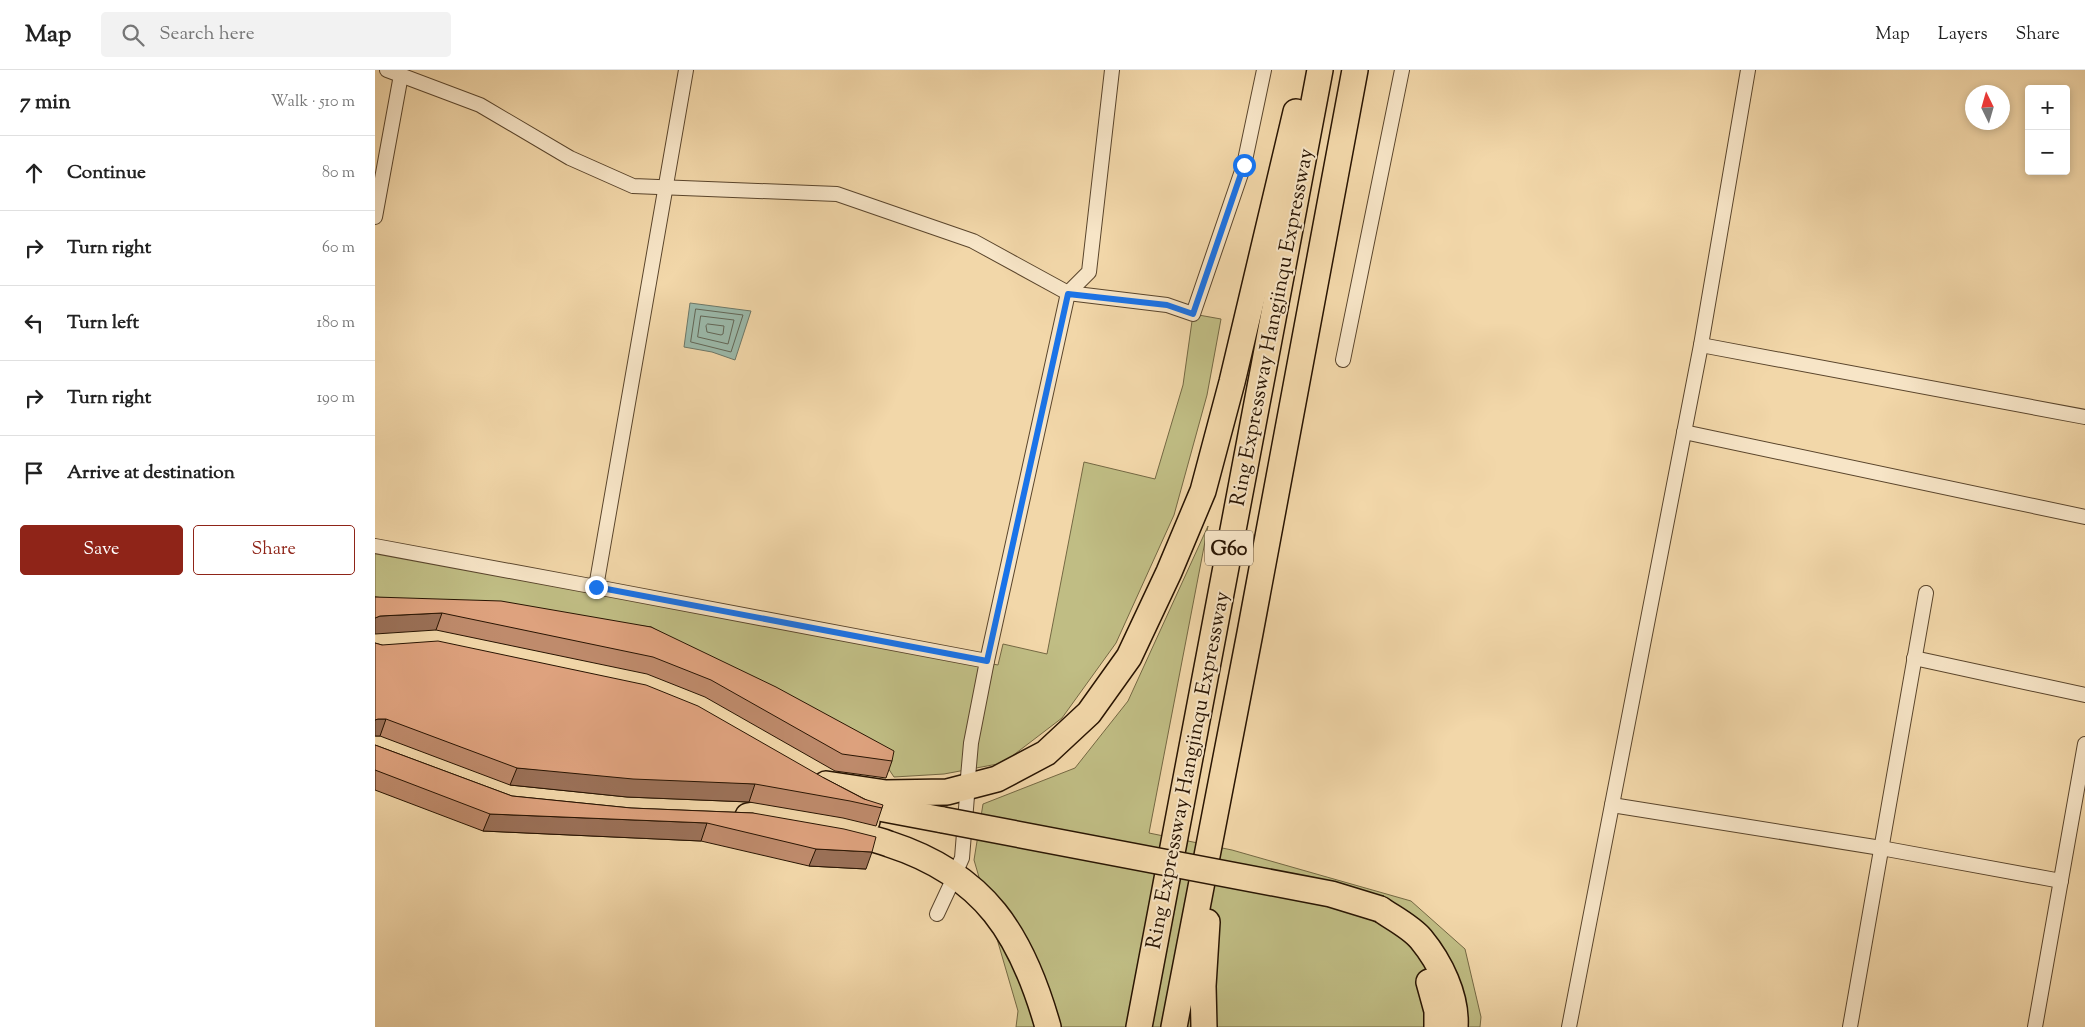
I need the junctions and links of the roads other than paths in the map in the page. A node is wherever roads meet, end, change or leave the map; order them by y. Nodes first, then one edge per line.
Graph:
1 (387, 70) edge
2 (686, 70) edge
3 (1112, 70) edge
4 (1264, 70) edge
5 (1305, 70) edge
6 (1320, 70) edge
7 (1355, 70) edge
8 (1402, 70) edge
9 (1748, 70) edge
10 (401, 75) junction
11 (665, 187) junction
12 (375, 218) edge
13 (1068, 294) junction
14 (1701, 345) junction
15 (1343, 360) dead end
16 (2085, 417) edge
17 (1684, 432) junction
18 (2085, 517) edge
19 (375, 546) edge
20 (596, 587) junction
21 (1926, 593) dead end
22 (1914, 658) junction
23 (987, 661) junction
24 (2085, 695) edge
25 (2085, 744) edge
26 (968, 777) dead end
27 (967, 796) dead end
28 (1612, 804) junction
29 (940, 827) junction
30 (1213, 827) junction
31 (1881, 848) junction
32 (958, 866) dead end
33 (2061, 881) junction
34 (951, 884) dead end
35 (937, 914) dead end
36 (1377, 916) junction
37 (1048, 1027) edge
38 (1139, 1027) edge
39 (1174, 1027) edge
40 (1204, 1027) edge
41 (1437, 1027) edge
42 (1455, 1027) edge
43 (1569, 1027) edge
44 (1850, 1027) edge
45 (2035, 1027) edge

1 - 10 street
2 - 11 street
3 - 13 street
4 - 13 street
5 - 29 highway
6 - 38 highway, Ring Expressway Hangjinqu Expressway / G60
7 - 30 highway, Ring Expressway Hangjinqu Expressway / G60
8 - 15 street
9 - 14 street
10 - 11 street
10 - 12 street
11 - 13 street
11 - 20 street
13 - 23 street
14 - 16 street
14 - 17 street
17 - 18 street
17 - 28 street
19 - 20 street
20 - 23 street
21 - 22 street
22 - 24 street
22 - 31 street
23 - 26 street
25 - 33 street
27 - 32 street
28 - 31 street
28 - 43 street
29 - 36 highway, bridge
29 - 37 highway
30 - 39 highway, Ring Expressway Hangjinqu Expressway / G60
30 - 40 highway
31 - 33 street
31 - 44 street
33 - 45 street
34 - 35 street
36 - 41 highway
36 - 42 highway

